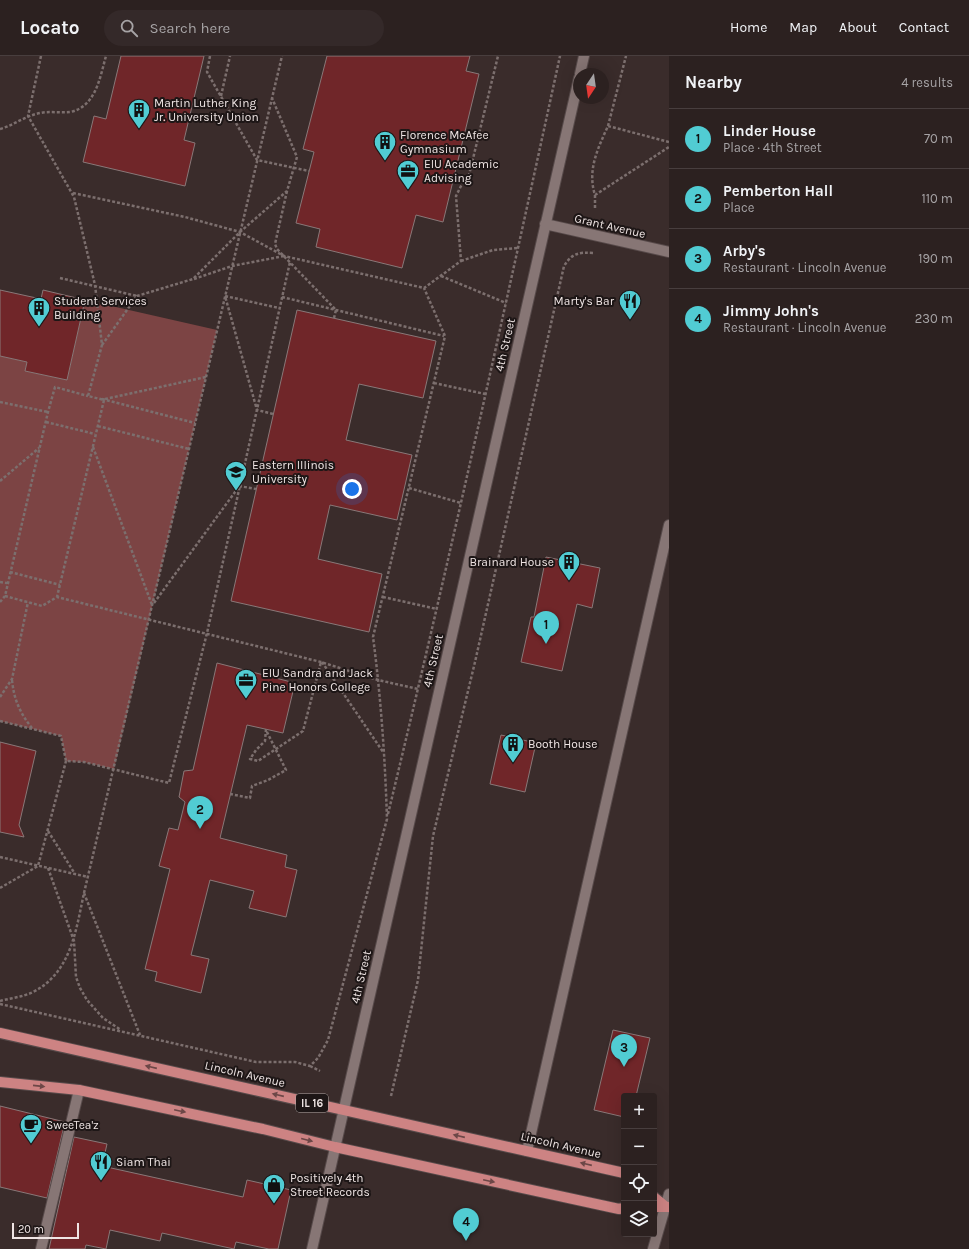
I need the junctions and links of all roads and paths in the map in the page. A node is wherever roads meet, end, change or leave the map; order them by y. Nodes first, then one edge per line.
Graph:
1 (41, 56) edge
2 (106, 56) edge
3 (210, 56) edge
4 (230, 56) edge
5 (282, 56) edge
6 (498, 56) edge
7 (560, 56) edge
8 (584, 56) edge
9 (626, 56) edge
10 (581, 68) edge
11 (221, 96) junction
12 (272, 97) junction
13 (573, 104) edge
14 (28, 116) junction
15 (608, 126) junction
16 (0, 129) edge
17 (669, 142) edge
18 (669, 147) edge
19 (257, 160) junction
20 (294, 168) junction
21 (309, 171) dead end
22 (287, 191) junction
23 (73, 193) junction
24 (595, 195) junction
25 (595, 210) dead end
26 (546, 224) junction
27 (240, 232) junction
28 (518, 248) junction
29 (669, 252) edge
30 (597, 254) dead end
31 (284, 256) junction
32 (461, 261) junction
33 (290, 262) junction
34 (232, 266) junction
35 (441, 275) junction
36 (60, 278) dead end
37 (194, 279) junction
38 (95, 286) junction
39 (424, 288) junction
40 (137, 296) junction
41 (225, 296) junction
42 (282, 297) junction
43 (506, 303) junction
44 (280, 308) junction
45 (336, 310) junction
46 (334, 318) dead end
47 (445, 336) junction
48 (102, 345) junction
49 (206, 378) junction
50 (434, 383) junction
51 (485, 394) junction
52 (88, 396) junction
53 (104, 400) junction
54 (0, 402) edge
55 (257, 410) junction
56 (48, 412) junction
57 (273, 414) dead end
58 (46, 422) junction
59 (195, 423) junction
60 (98, 426) junction
61 (95, 434) junction
62 (93, 446) junction
63 (40, 448) junction
64 (189, 449) junction
65 (0, 481) edge
66 (239, 486) junction
67 (409, 488) junction
68 (256, 489) dead end
69 (460, 503) junction
70 (669, 524) edge
71 (10, 572) junction
72 (0, 582) edge
73 (7, 584) junction
74 (60, 585) junction
75 (5, 596) junction
76 (57, 596) junction
77 (383, 597) junction
78 (0, 602) edge
79 (28, 602) junction
80 (152, 606) junction
81 (436, 609) junction
82 (149, 618) junction
83 (207, 633) junction
84 (321, 662) junction
85 (12, 679) junction
86 (378, 680) junction
87 (418, 689) junction
88 (0, 698) edge
89 (0, 721) edge
90 (32, 729) junction
91 (276, 750) junction
92 (383, 752) junction
93 (66, 761) junction
94 (114, 769) junction
95 (230, 794) dead end
96 (387, 819) junction
97 (48, 831) junction
98 (0, 856) edge
99 (38, 866) junction
100 (48, 868) junction
101 (76, 874) junction
102 (88, 878) junction
103 (0, 888) edge
104 (84, 892) junction
105 (74, 941) junction
106 (0, 1001) edge
107 (0, 1004) edge
108 (123, 1031) junction
109 (0, 1033) edge
110 (140, 1035) junction
111 (310, 1066) junction
112 (320, 1071) dead end
113 (0, 1082) edge
114 (79, 1090) junction
115 (391, 1096) dead end
116 (344, 1110) junction
117 (335, 1147) junction
118 (527, 1151) junction
119 (621, 1171) edge
120 (669, 1194) edge
121 (657, 1199) edge
122 (667, 1207) edge
123 (621, 1209) edge
124 (41, 1249) edge
125 (312, 1249) edge
126 (653, 1249) edge

1 - 14 path
2 - 14 path
3 - 11 path
4 - 11 path
5 - 12 path
6 - 32 path
7 - 28 path
8 - 10 street
9 - 15 path
11 - 19 path
12 - 19 path
12 - 20 path
13 - 26 street, 4th Street
14 - 16 path
14 - 23 path
15 - 17 path
15 - 24 path
18 - 24 path
19 - 20 path
19 - 27 path
20 - 21 path
20 - 22 path
22 - 27 path
22 - 31 path
23 - 27 path
23 - 38 path
24 - 25 path
26 - 29 street, Grant Avenue
26 - 116 street, 4th Street
27 - 31 path
27 - 34 path
27 - 37 path
28 - 32 path
28 - 43 path
30 - 115 path
31 - 33 path
31 - 34 path
31 - 39 path
32 - 35 path
33 - 42 path
33 - 45 path
34 - 37 path
34 - 41 path
35 - 39 path
35 - 43 path
36 - 38 path
37 - 40 path
38 - 40 path
38 - 48 path
39 - 47 path
40 - 48 path
41 - 44 path
41 - 49 path
41 - 55 path
42 - 44 path
42 - 45 path
43 - 51 path
44 - 55 path
45 - 46 path
45 - 47 path
47 - 50 path
48 - 52 path
49 - 53 path
49 - 59 path
50 - 51 path
50 - 67 path
51 - 69 path
52 - 53 path
52 - 56 path
53 - 59 path
53 - 60 path
54 - 56 path
55 - 57 path
55 - 66 path
56 - 58 path
58 - 61 path
58 - 63 path
59 - 64 path
60 - 61 path
60 - 64 path
61 - 62 path
62 - 74 path
62 - 80 path
63 - 65 path
63 - 71 path
64 - 80 path
66 - 68 path
66 - 80 path
66 - 83 path
67 - 69 path
67 - 77 path
69 - 81 path
70 - 118 street
71 - 73 path
71 - 74 path
72 - 73 path
73 - 75 path
74 - 76 path
75 - 78 path
75 - 79 path
76 - 79 path
76 - 82 path
77 - 81 path
77 - 86 path
79 - 85 path
80 - 82 path
81 - 87 path
82 - 83 path
82 - 94 path
83 - 84 path
83 - 94 path
84 - 86 path
84 - 91 path
84 - 92 path
85 - 88 path
85 - 90 path
86 - 87 path
86 - 92 path
87 - 96 path
89 - 90 path
90 - 93 path
91 - 91 path
91 - 95 path
92 - 96 path
93 - 94 path
93 - 97 path
94 - 102 path
96 - 111 path
97 - 99 path
97 - 101 path
98 - 99 path
99 - 100 path
99 - 103 path
100 - 101 path
100 - 105 path
101 - 102 path
102 - 104 path
104 - 105 path
104 - 110 path
105 - 106 path
105 - 108 path
107 - 108 path
108 - 110 path
116 -> 109 main road, Lincoln Avenue / IL 16
110 - 111 path
111 - 112 path
113 -> 114 main road
114 -> 117 main road
114 - 124 street
116 - 117 street, 4th Street
118 -> 116 main road, Lincoln Avenue / IL 16
117 -> 123 main road
117 - 125 street, 4th Street
119 -> 118 main road, Lincoln Avenue / IL 16
120 - 122 street
121 - 122 main road
122 - 126 street

